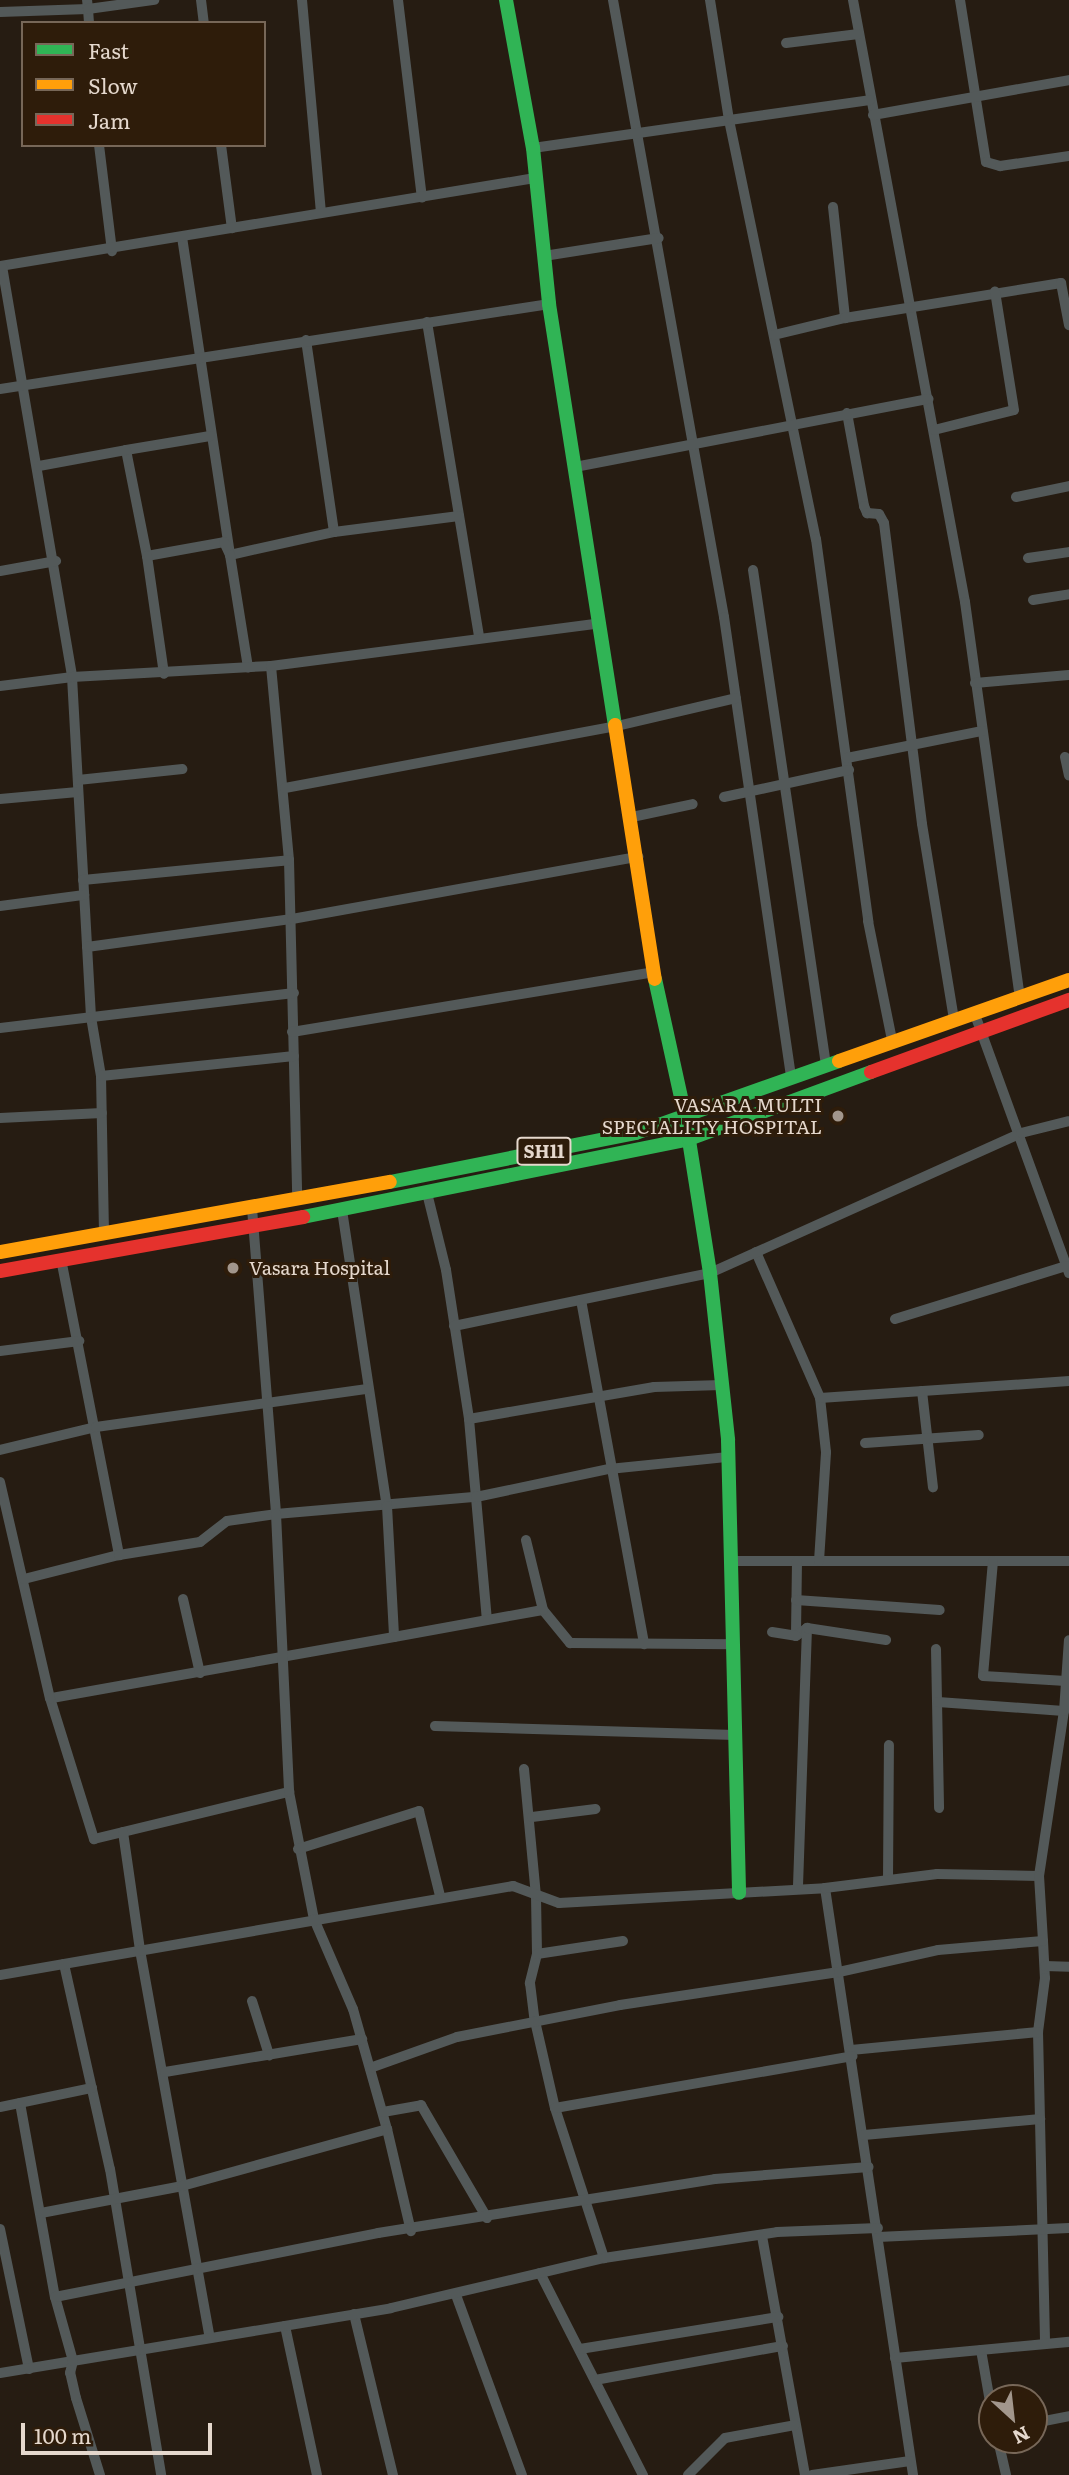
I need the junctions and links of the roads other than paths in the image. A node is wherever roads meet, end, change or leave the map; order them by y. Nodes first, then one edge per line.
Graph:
1 (154, 0) edge
2 (201, 0) edge
3 (302, 0) edge
4 (398, 0) edge
5 (506, 0) edge
6 (613, 0) edge
7 (710, 0) edge
8 (853, 0) edge
9 (960, 0) edge
10 (88, 4) edge
11 (0, 12) edge
12 (204, 21) edge
13 (858, 34) junction
14 (786, 43) dead end
15 (1069, 80) edge
16 (975, 96) junction
17 (870, 100) junction
18 (873, 115) junction
19 (729, 120) junction
20 (637, 133) junction
21 (99, 147) edge
22 (221, 147) edge
23 (533, 148) junction
24 (1069, 156) edge
25 (535, 178) junction
26 (422, 198) junction
27 (833, 207) dead end
28 (321, 212) junction
29 (232, 228) junction
30 (182, 237) junction
31 (659, 238) junction
32 (112, 251) junction
33 (544, 256) junction
34 (1, 266) edge
35 (1065, 282) edge
36 (995, 292) junction
37 (549, 303) junction
38 (913, 305) junction
39 (845, 318) junction
40 (427, 322) junction
41 (1069, 324) edge
42 (774, 335) junction
43 (306, 341) junction
44 (197, 357) junction
45 (20, 386) junction
46 (0, 389) edge
47 (929, 399) junction
48 (847, 413) junction
49 (793, 425) junction
50 (934, 430) junction
51 (210, 436) junction
52 (690, 444) junction
53 (126, 450) junction
54 (38, 466) junction
55 (575, 467) junction
56 (1069, 486) edge
57 (1016, 497) dead end
58 (459, 516) junction
59 (334, 533) junction
60 (1069, 552) edge
61 (230, 555) junction
62 (147, 556) junction
63 (1028, 558) dead end
64 (56, 561) junction
65 (753, 570) dead end
66 (0, 571) edge
67 (1069, 594) edge
68 (1033, 600) dead end
69 (600, 622) junction
70 (479, 635) junction
71 (271, 666) junction
72 (248, 668) junction
73 (164, 674) junction
74 (1069, 675) edge
75 (72, 677) junction
76 (975, 683) junction
77 (0, 685) edge
78 (736, 698) junction
79 (617, 726) junction
80 (982, 731) junction
81 (914, 744) junction
82 (1065, 757) dead end
83 (847, 758) junction
84 (182, 769) dead end
85 (849, 770) junction
86 (1069, 776) edge
87 (783, 785) junction
88 (78, 786) junction
89 (285, 788) junction
90 (751, 791) junction
91 (724, 797) dead end
92 (0, 799) edge
93 (693, 804) dead end
94 (632, 817) junction
95 (638, 857) junction
96 (289, 860) junction
97 (83, 880) junction
98 (84, 895) junction
99 (0, 906) edge
100 (292, 919) junction
101 (87, 947) junction
102 (653, 972) junction
103 (1069, 980) edge
104 (294, 993) junction
105 (1020, 998) junction
106 (1069, 1000) edge
107 (974, 1012) junction
108 (91, 1017) junction
109 (954, 1020) junction
110 (0, 1028) edge
111 (979, 1031) junction
112 (292, 1032) junction
113 (892, 1040) junction
114 (294, 1056) junction
115 (826, 1065) junction
116 (101, 1076) junction
117 (792, 1077) junction
118 (102, 1113) junction
119 (685, 1115) junction
120 (0, 1118) edge
121 (1069, 1121) edge
122 (1021, 1133) junction
123 (689, 1139) junction
124 (427, 1193) junction
125 (298, 1199) junction
126 (252, 1208) junction
127 (342, 1210) junction
128 (251, 1227) junction
129 (104, 1232) junction
130 (0, 1252) edge
131 (756, 1252) junction
132 (61, 1259) junction
133 (1068, 1269) edge
134 (0, 1270) edge
135 (710, 1273) junction
136 (581, 1300) junction
137 (895, 1319) dead end
138 (454, 1326) junction
139 (79, 1341) junction
140 (0, 1351) edge
141 (1069, 1381) edge
142 (722, 1385) junction
143 (366, 1389) junction
144 (922, 1391) junction
145 (598, 1398) junction
146 (820, 1398) junction
147 (264, 1401) junction
148 (469, 1419) junction
149 (96, 1427) junction
150 (979, 1435) dead end
151 (928, 1438) junction
152 (866, 1443) dead end
153 (0, 1450) edge
154 (728, 1457) junction
155 (609, 1469) junction
156 (0, 1482) edge
157 (933, 1487) dead end
158 (477, 1497) junction
159 (387, 1506) junction
160 (276, 1514) junction
161 (526, 1540) dead end
162 (119, 1555) junction
163 (730, 1561) junction
164 (797, 1561) junction
165 (819, 1561) junction
166 (993, 1561) junction
167 (1069, 1561) edge
168 (24, 1580) junction
169 (183, 1599) dead end
170 (796, 1600) junction
171 (542, 1610) junction
172 (940, 1610) dead end
173 (487, 1619) junction
174 (807, 1628) junction
175 (772, 1632) dead end
176 (796, 1636) junction
177 (394, 1637) junction
178 (886, 1640) dead end
179 (1069, 1640) edge
180 (644, 1644) junction
181 (733, 1644) junction
182 (936, 1649) dead end
183 (280, 1659) junction
184 (200, 1672) junction
185 (1066, 1681) junction
186 (50, 1698) junction
187 (938, 1702) junction
188 (1064, 1711) junction
189 (435, 1726) dead end
190 (735, 1735) junction
191 (1063, 1737) edge
192 (888, 1745) dead end
193 (524, 1769) dead end
194 (289, 1792) junction
195 (939, 1808) dead end
196 (595, 1809) dead end
197 (532, 1817) junction
198 (123, 1832) junction
199 (298, 1849) junction
200 (1040, 1876) junction
201 (888, 1880) junction
202 (825, 1888) junction
203 (798, 1889) junction
204 (738, 1892) junction
205 (440, 1896) junction
206 (536, 1896) junction
207 (314, 1919) junction
208 (623, 1941) dead end
209 (1043, 1941) junction
210 (140, 1950) junction
211 (537, 1954) junction
212 (64, 1964) junction
213 (1045, 1966) junction
214 (1069, 1967) edge
215 (839, 1972) junction
216 (0, 1973) edge
217 (252, 2001) dead end
218 (535, 2021) junction
219 (1038, 2032) junction
220 (362, 2039) junction
221 (851, 2053) junction
222 (269, 2055) junction
223 (370, 2068) junction
224 (165, 2072) junction
225 (92, 2088) junction
226 (20, 2103) junction
227 (0, 2107) edge
228 (555, 2108) junction
229 (383, 2112) junction
230 (1040, 2119) junction
231 (387, 2129) junction
232 (864, 2135) junction
233 (869, 2167) junction
234 (182, 2186) junction
235 (589, 2201) junction
236 (116, 2202) junction
237 (41, 2213) junction
238 (487, 2218) junction
239 (1044, 2228) junction
240 (1069, 2228) edge
241 (0, 2229) edge
242 (411, 2231) junction
243 (878, 2232) junction
244 (762, 2236) junction
245 (604, 2258) junction
246 (199, 2268) junction
247 (541, 2273) junction
248 (130, 2280) junction
249 (456, 2295) junction
250 (55, 2297) junction
251 (354, 2314) junction
252 (778, 2317) junction
253 (285, 2326) junction
254 (210, 2338) junction
255 (1069, 2342) edge
256 (1045, 2344) junction
257 (783, 2346) junction
258 (142, 2349) junction
259 (580, 2349) junction
260 (981, 2350) junction
261 (895, 2358) junction
262 (73, 2361) junction
263 (29, 2369) junction
264 (0, 2373) edge
265 (595, 2380) junction
266 (987, 2384) edge
267 (1069, 2416) edge
268 (1048, 2420) edge
269 (795, 2425) junction
270 (1001, 2454) edge
271 (910, 2461) junction
272 (100, 2475) edge
273 (161, 2475) edge
274 (317, 2475) edge
275 (393, 2475) edge
276 (522, 2475) edge
277 (642, 2475) edge
278 (688, 2475) edge
279 (805, 2475) edge
280 (812, 2475) edge
281 (913, 2475) edge
282 (1006, 2475) edge

1 - 10 street
2 - 12 street
3 - 28 street
4 - 26 street
5 - 23 main road
6 - 20 street
7 - 19 street
8 - 13 street
9 - 16 street
10 - 11 street
13 - 14 street
13 - 17 street
15 - 16 street
16 - 18 street
16 - 24 street
17 - 18 street
17 - 19 street
18 - 38 street
19 - 20 street
19 - 42 street
20 - 23 street
20 - 31 street
21 - 32 street
22 - 29 street
23 - 25 main road
25 - 26 street
25 - 33 main road
26 - 28 street
27 - 39 street
28 - 29 street
29 - 30 street
30 - 32 street
30 - 44 street
31 - 33 street
31 - 52 street
32 - 34 street
33 - 37 main road
34 - 45 street
35 - 36 street
35 - 41 street
36 - 38 street
36 - 50 street
37 - 40 street
37 - 55 main road
38 - 39 street
38 - 47 street
39 - 42 street
40 - 43 street
40 - 58 street
42 - 49 street
43 - 44 street
43 - 59 street
44 - 45 street
44 - 51 street
45 - 46 street
45 - 54 street
47 - 48 street
47 - 50 street
48 - 49 street
48 - 81 street
49 - 52 street
49 - 83 street
50 - 76 street
51 - 53 street
51 - 61 street
52 - 55 street
52 - 78 street
53 - 54 street
53 - 62 street
54 - 64 street
55 - 69 main road
56 - 57 street
58 - 59 street
58 - 70 street
59 - 61 street
60 - 63 street
61 - 62 street
61 - 72 street
62 - 73 street
64 - 66 street
64 - 75 street
65 - 87 street
67 - 68 street
69 - 70 street
69 - 79 main road
70 - 71 street
71 - 72 street
71 - 89 street
72 - 73 street
73 - 75 street
74 - 76 street
75 - 77 street
75 - 88 street
76 - 80 street
78 - 79 street
78 - 90 street
79 - 89 street
79 - 94 main road
80 - 81 street
80 - 105 street
81 - 83 street
81 - 109 street
82 - 86 street
83 - 85 street
84 - 88 street
85 - 87 street
85 - 113 street
87 - 90 street
87 - 115 street
88 - 92 street
88 - 97 street
89 - 96 street
90 - 91 street
90 - 117 street
93 - 94 street
94 - 95 main road
95 - 100 street
95 - 102 main road
96 - 97 street
96 - 100 street
97 - 98 street
98 - 99 street
98 - 101 street
100 - 101 street
100 - 104 street
101 - 108 street
102 - 112 street
102 - 119 main road
103 - 105 main road, SH11
104 - 108 street
104 - 112 street
105 - 107 main road, SH11
106 - 111 main road, SH11
107 - 109 main road, SH11
107 - 111 street
108 - 110 street
108 - 116 street
109 - 113 main road, SH11
111 - 122 street
111 - 123 main road, SH11
112 - 114 street
113 - 115 main road, SH11
114 - 116 street
114 - 125 street
115 - 117 main road, SH11
116 - 118 street
117 - 119 main road, SH11
118 - 120 street
118 - 129 street
119 - 123 main road
119 - 125 main road, SH11
121 - 122 street
122 - 131 street
122 - 133 street
123 - 124 main road, SH11
123 - 135 main road
124 - 127 main road, SH11
124 - 138 street
125 - 126 main road, SH11
126 - 128 street
126 - 129 main road, SH11
127 - 128 main road, SH11
127 - 143 street
128 - 132 main road, SH11
128 - 147 street
129 - 130 main road, SH11
131 - 135 street
131 - 146 street
132 - 134 main road, SH11
132 - 139 street
133 - 137 street
135 - 136 street
135 - 142 main road
136 - 138 street
136 - 145 street
138 - 148 street
139 - 140 street
139 - 149 street
141 - 144 street
142 - 145 street
142 - 154 main road
143 - 147 street
143 - 159 street
144 - 146 street
144 - 151 street
145 - 148 street
145 - 155 street
146 - 165 street
147 - 149 street
147 - 160 street
148 - 158 street
149 - 153 street
149 - 162 street
150 - 151 street
151 - 152 street
151 - 157 street
154 - 155 street
154 - 163 main road
155 - 158 street
155 - 180 street
156 - 168 street
158 - 159 street
158 - 173 street
159 - 160 street
159 - 177 street
160 - 162 street
160 - 183 street
161 - 171 street
162 - 168 street
163 - 164 street
163 - 181 main road
164 - 165 street
164 - 170 street
165 - 166 street
166 - 167 street
166 - 185 street
168 - 186 street
169 - 184 street
170 - 172 street
170 - 176 street
171 - 173 street
171 - 180 street
173 - 177 street
174 - 176 street
174 - 178 street
174 - 203 street
175 - 176 street
177 - 183 street
179 - 185 street
180 - 181 street
181 - 190 main road
182 - 187 street
183 - 184 street
183 - 194 street
184 - 186 street
185 - 188 street
186 - 198 street
187 - 188 street
187 - 195 street
188 - 191 street
189 - 190 street
190 - 204 main road
191 - 200 street
192 - 201 street
193 - 197 street
194 - 198 street
194 - 199 street
196 - 197 street
197 - 206 street
198 - 210 street
199 - 205 street
199 - 207 street
200 - 201 street
200 - 209 street
201 - 202 street
202 - 203 street
202 - 215 street
203 - 204 street
204 - 206 street
205 - 206 street
205 - 207 street
206 - 211 street
207 - 210 street
207 - 220 street
208 - 211 street
209 - 213 street
209 - 215 street
210 - 212 street
210 - 224 street
211 - 218 street
212 - 216 street
212 - 225 street
213 - 214 street
213 - 219 street
215 - 218 street
215 - 221 street
217 - 222 street
218 - 223 street
218 - 228 street
219 - 221 street
219 - 230 street
220 - 222 street
220 - 223 street
221 - 228 street
221 - 232 street
222 - 224 street
223 - 229 street
224 - 234 street
225 - 226 street
225 - 236 street
226 - 227 street
226 - 237 street
228 - 235 street
229 - 231 street
229 - 238 street
230 - 232 street
230 - 239 street
231 - 234 street
231 - 242 street
232 - 233 street
233 - 235 street
233 - 243 street
234 - 236 street
234 - 246 street
235 - 238 street
235 - 245 street
236 - 237 street
236 - 248 street
237 - 250 street
238 - 242 street
239 - 240 street
239 - 243 street
239 - 256 street
241 - 263 street
242 - 246 street
243 - 244 street
243 - 261 street
244 - 245 street
244 - 252 street
245 - 247 street
246 - 248 street
246 - 254 street
247 - 249 street
247 - 259 street
248 - 250 street
248 - 258 street
249 - 251 street
249 - 276 street
250 - 262 street
251 - 253 street
251 - 275 street
252 - 257 street
252 - 259 street
253 - 254 street
253 - 274 street
254 - 258 street
255 - 256 street
256 - 260 street
257 - 265 street
257 - 269 street
258 - 262 street
258 - 273 street
259 - 265 street
260 - 261 street
260 - 266 street
261 - 271 street
262 - 263 street
262 - 272 street
263 - 264 street
265 - 277 street
267 - 268 street
269 - 278 street
269 - 279 street
270 - 282 street
271 - 280 street
271 - 281 street

